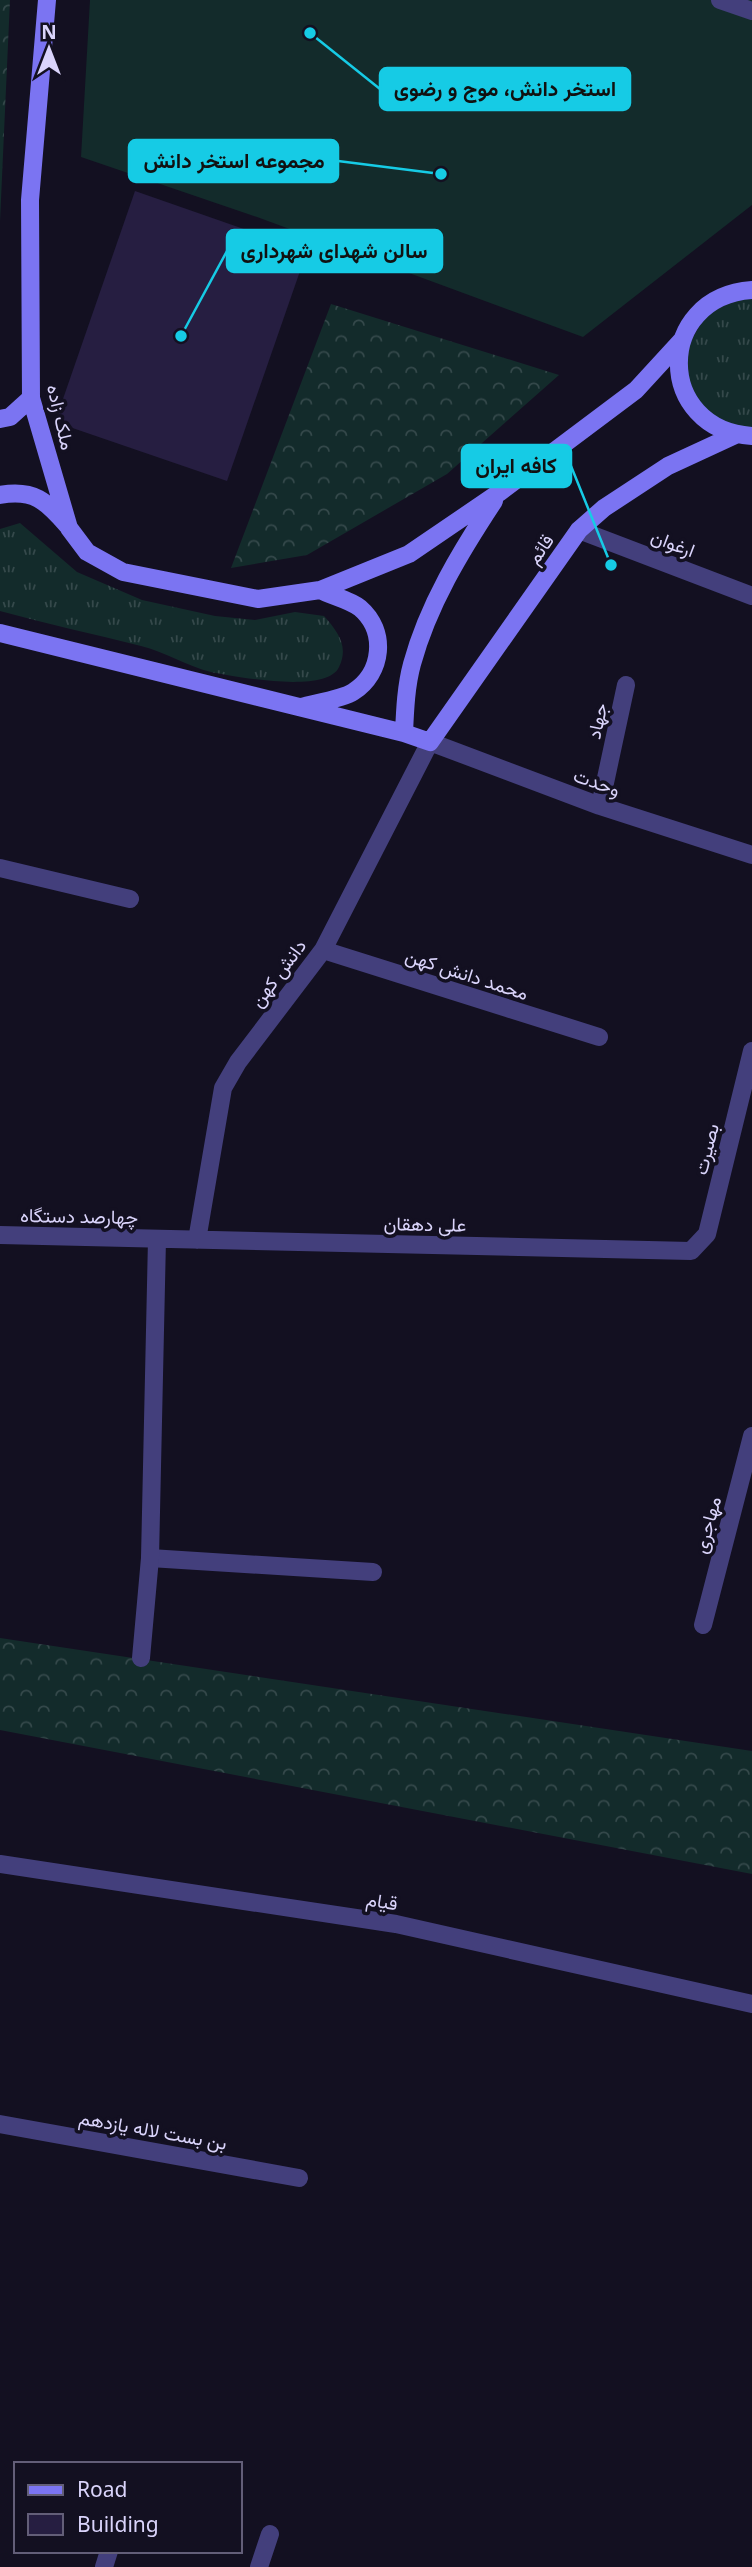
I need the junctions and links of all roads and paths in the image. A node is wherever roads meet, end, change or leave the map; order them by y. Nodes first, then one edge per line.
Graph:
1 (47, 0) edge
2 (720, 0) edge
3 (752, 11) edge
4 (752, 280) edge
5 (752, 290) edge
6 (732, 291) junction
7 (681, 341) junction
8 (31, 398) junction
9 (0, 419) edge
10 (744, 435) edge
11 (500, 492) junction
12 (0, 495) edge
13 (69, 528) junction
14 (579, 530) junction
15 (320, 590) junction
16 (752, 596) edge
17 (0, 633) edge
18 (626, 685) dead end
19 (299, 708) junction
20 (404, 733) junction
21 (430, 742) junction
22 (600, 806) junction
23 (752, 855) edge
24 (0, 868) edge
25 (130, 898) dead end
26 (323, 950) junction
27 (599, 1037) dead end
28 (752, 1051) edge
29 (746, 1102) edge
30 (0, 1235) edge
31 (157, 1239) junction
32 (197, 1240) junction
33 (691, 1251) joint
34 (752, 1436) edge
35 (150, 1558) junction
36 (373, 1572) dead end
37 (703, 1625) dead end
38 (141, 1658) dead end
39 (0, 1864) edge
40 (752, 2004) edge
41 (0, 2124) edge
42 (299, 2178) dead end
43 (270, 2534) dead end
44 (260, 2567) edge

1 - 8 main road, ملک زاده
2 - 3 street
4 - 6 main road
5 - 6 main road
6 - 7 main road
7 - 10 main road
7 - 11 main road
8 - 9 main road
8 - 13 main road, ملک زاده
10 - 14 main road, قائم
11 - 15 main road
11 - 20 main road
12 - 13 main road
13 - 15 main road, ملک زاده
14 - 16 street, ارغوان
14 - 21 main road, قائم
15 - 19 main road
17 - 19 main road
18 - 22 street, جهاد
19 - 20 main road
20 - 21 main road
21 - 22 street, وحدت
21 - 26 street, دانش کهن
22 - 23 street, وحدت
24 - 25 street
26 - 27 street, محمد دانش کهن
26 - 32 street, دانش کهن
28 - 29 street, بصیرت
29 - 33 street, بصیرت
30 - 31 street, چهارصد دستگاه
31 - 32 street, علی دهقان
31 - 35 street
32 - 33 street, علی دهقان
34 - 37 street, مهاجری
35 - 36 street
35 - 38 street
39 - 40 street, قیام
41 - 42 street, بن بست لاله یازدهم
43 - 44 street

